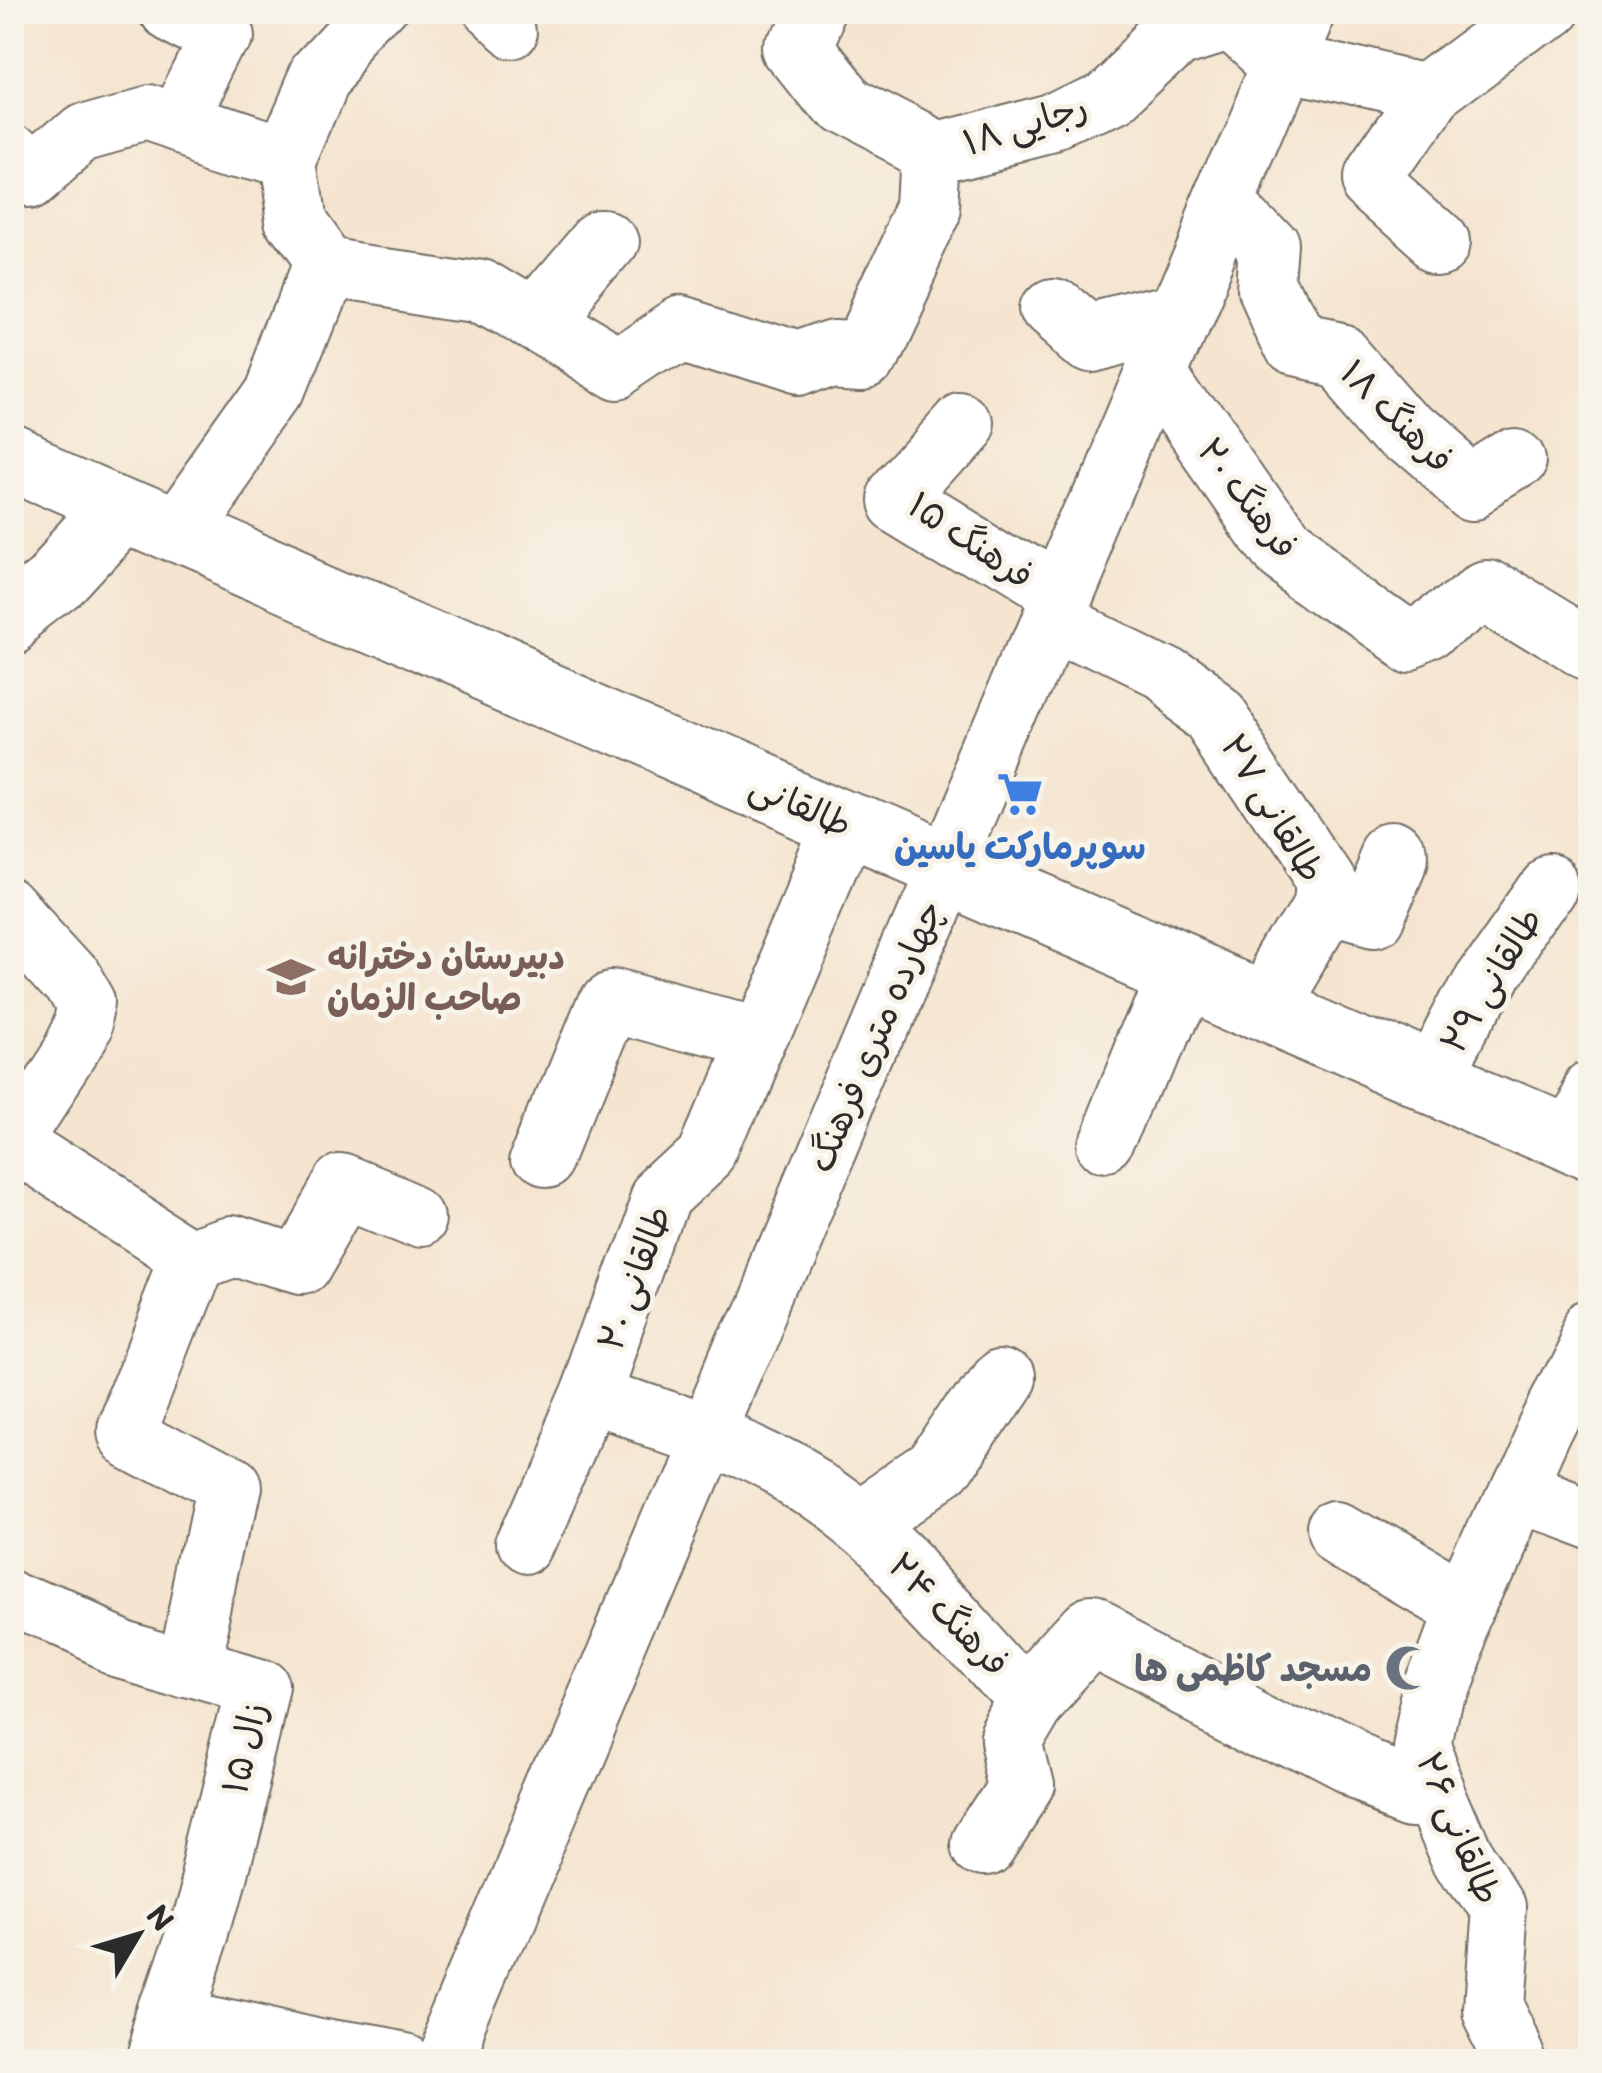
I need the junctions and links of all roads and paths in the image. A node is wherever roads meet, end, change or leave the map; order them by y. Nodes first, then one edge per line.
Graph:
1 (383, 9) edge
2 (814, 9) edge
3 (1547, 9) edge
4 (190, 13) edge
5 (1297, 36) edge
6 (1431, 96) junction
7 (178, 124) junction
8 (9, 152) edge
9 (934, 153) junction
10 (283, 159) junction
11 (1227, 200) junction
12 (1438, 240) dead end
13 (604, 243) dead end
14 (323, 268) junction
15 (1053, 309) dead end
16 (537, 322) junction
17 (1166, 345) junction
18 (962, 424) dead end
19 (1515, 459) dead end
20 (9, 460) edge
21 (149, 521) junction
22 (1055, 609) junction
23 (9, 620) edge
24 (1593, 652) edge
25 (846, 824) junction
26 (1395, 859) dead end
27 (946, 868) junction
28 (1552, 883) dead end
29 (1324, 904) junction
30 (9, 912) edge
31 (1180, 970) junction
32 (1265, 1006) junction
33 (754, 1039) junction
34 (1433, 1079) junction
35 (1584, 1125) edge
36 (9, 1139) edge
37 (1109, 1145) dead end
38 (548, 1158) dead end
39 (417, 1218) dead end
40 (194, 1258) junction
41 (1593, 1333) edge
42 (999, 1374) dead end
43 (591, 1395) junction
44 (705, 1438) junction
45 (1516, 1492) junction
46 (1593, 1521) edge
47 (860, 1522) junction
48 (1340, 1532) dead end
49 (525, 1546) dead end
50 (9, 1597) edge
51 (1466, 1606) junction
52 (188, 1667) junction
53 (1032, 1702) junction
54 (1437, 1791) junction
55 (983, 1844) dead end
56 (162, 2040) edge
57 (1498, 2054) edge
58 (399, 2064) edge
59 (441, 2064) edge

1 - 10 street
2 - 9 street, رجایی ۱۸
3 - 6 street
4 - 7 street
5 - 6 street
5 - 9 street, رجایی ۱۸
5 - 11 street, چهارده متری فرهنگ
6 - 12 street
7 - 8 street
7 - 10 street
9 - 16 street
10 - 14 street
11 - 17 street, چهارده متری فرهنگ
11 - 19 street, فرهنگ ۱۸
13 - 16 street
14 - 16 street
14 - 21 street
15 - 17 street
17 - 22 street, چهارده متری فرهنگ
17 - 24 street, فرهنگ ۲۰
18 - 22 street, فرهنگ ۱۵
20 - 21 main road, طالقانی
21 - 23 street
21 - 25 main road, طالقانی
22 - 27 street, چهارده متری فرهنگ
22 - 29 street, طالقانی ۲۷
25 - 27 main road, طالقانی
25 - 33 street, طالقانی ۲۰
26 - 29 street
27 - 31 main road, طالقانی
27 - 44 street, چهارده متری فرهنگ
28 - 34 street, طالقانی ۲۹
29 - 32 street, طالقانی ۲۷
30 - 36 street
31 - 32 main road, طالقانی
31 - 37 street
32 - 34 main road, طالقانی
33 - 38 street
33 - 43 street, طالقانی ۲۰
34 - 35 main road, طالقانی
36 - 40 street
39 - 40 street
40 - 52 street
41 - 45 street, طالقانی ۲۶
42 - 47 street
43 - 44 street, فرهنگ ۲۴
43 - 49 street, طالقانی ۲۰
44 - 47 street, فرهنگ ۲۴
44 - 59 street, چهارده متری فرهنگ
45 - 46 street
45 - 51 street, طالقانی ۲۶
47 - 53 street, فرهنگ ۲۴
48 - 51 street
50 - 52 street, زال ۱۵
51 - 54 street, طالقانی ۲۶
52 - 56 street, زال ۱۵
53 - 54 street, فرهنگ ۲۴
53 - 55 street
54 - 57 street, طالقانی ۲۶
56 - 58 street

